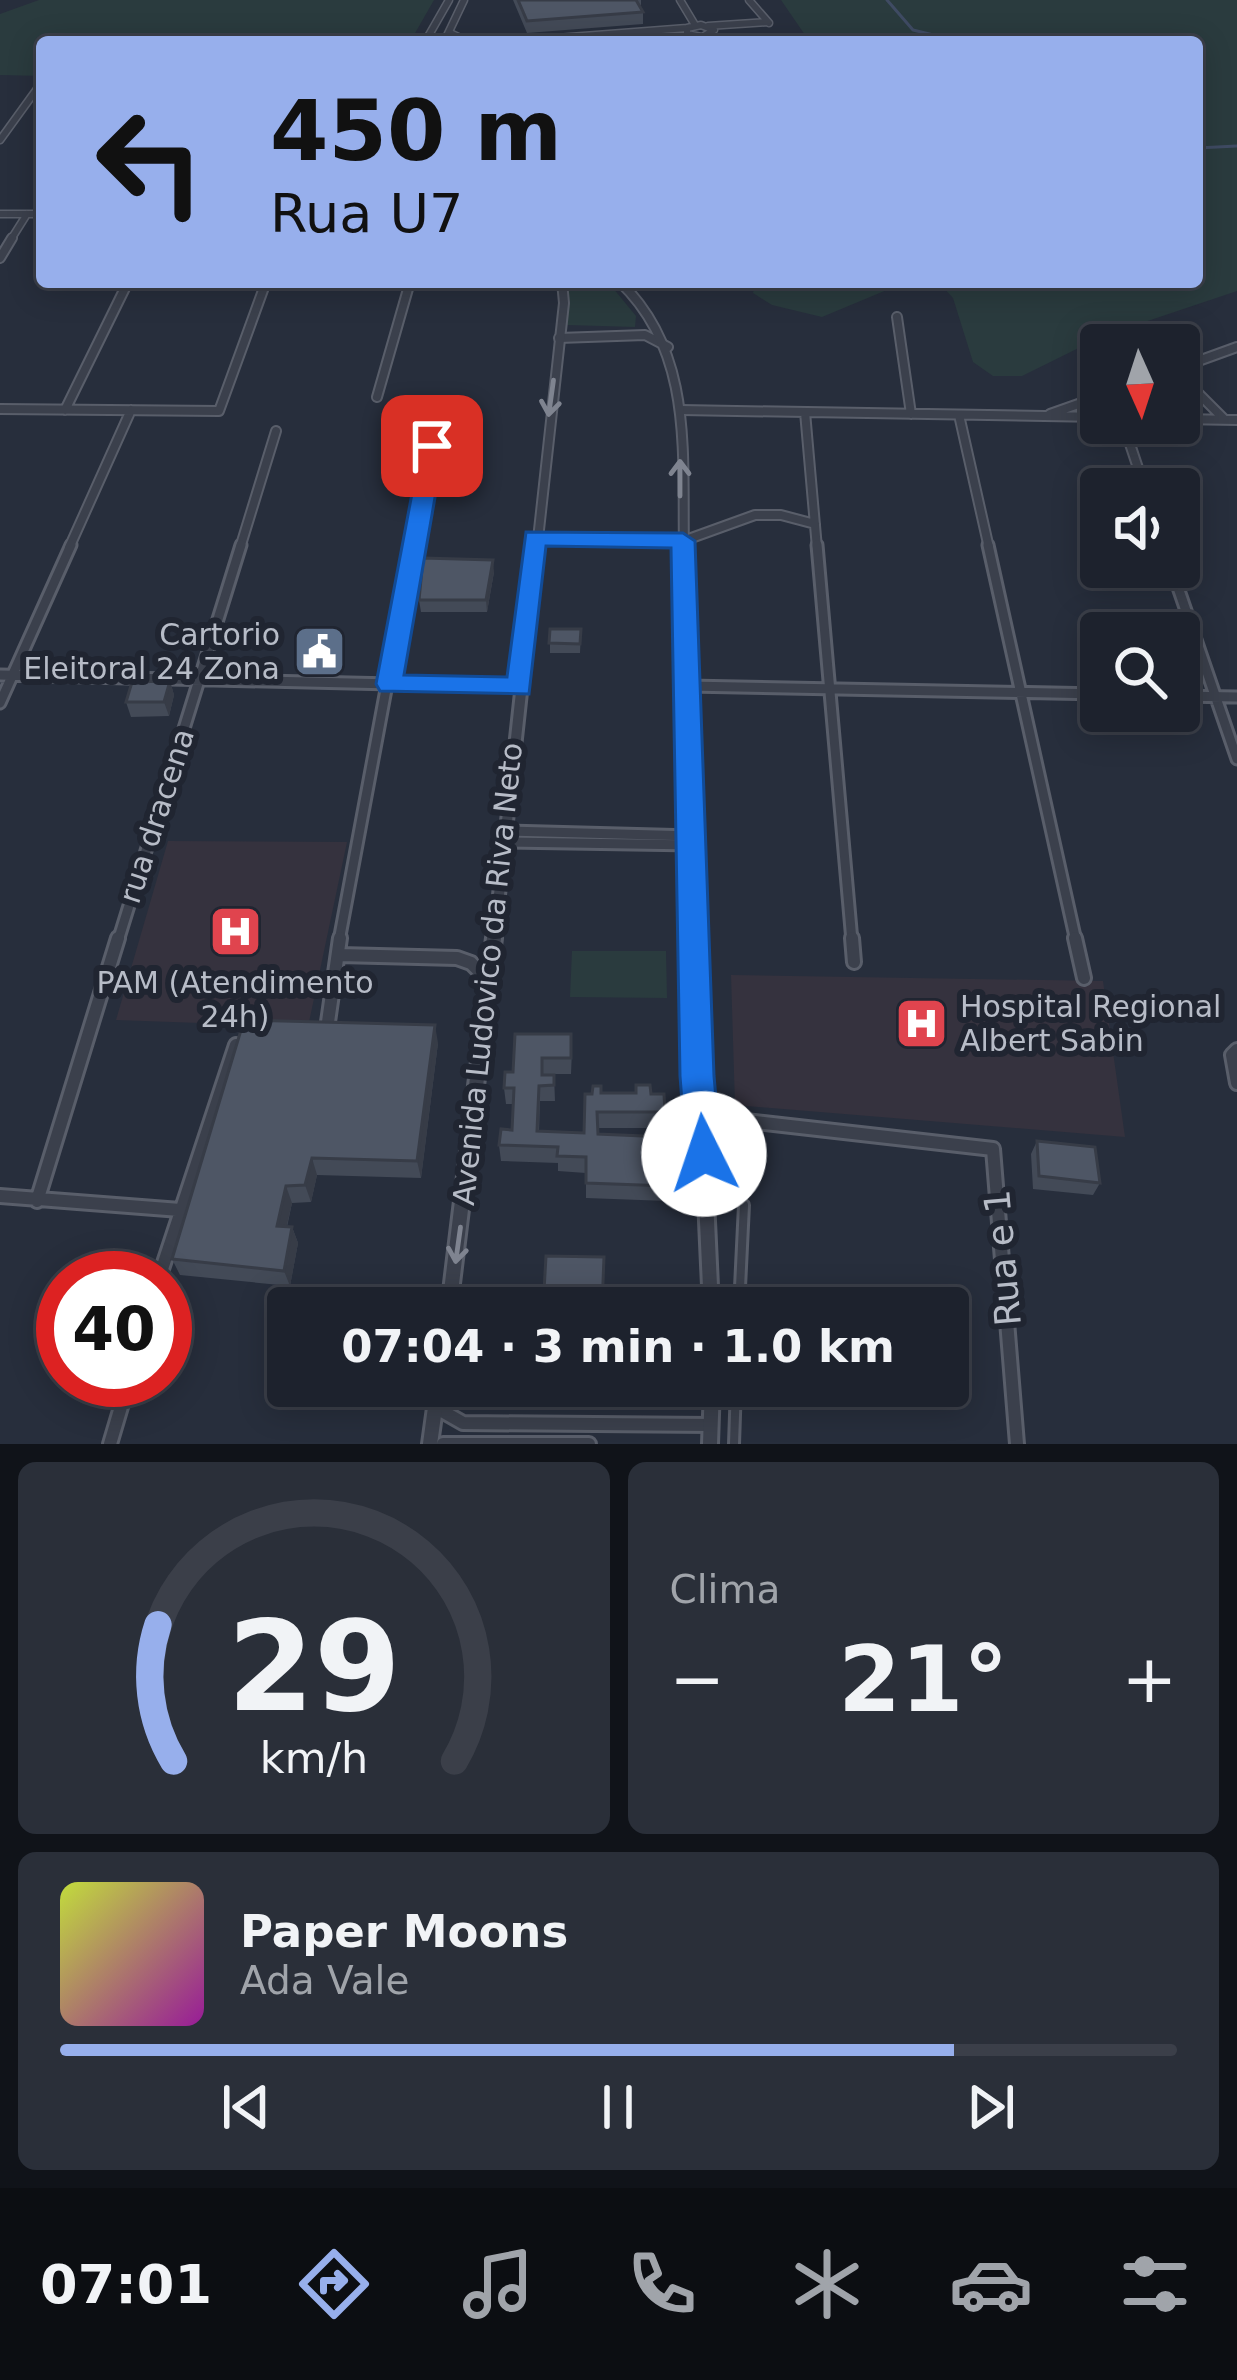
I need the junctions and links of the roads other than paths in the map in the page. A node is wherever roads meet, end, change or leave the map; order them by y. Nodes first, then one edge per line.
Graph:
1 (449, 0) edge
2 (464, 0) edge
3 (680, 0) edge
4 (749, 0) edge
5 (695, 25) junction
6 (711, 28) junction
7 (686, 30) junction
8 (450, 33) junction
9 (428, 36) edge
10 (448, 36) edge
11 (456, 36) edge
12 (596, 36) edge
13 (612, 36) edge
14 (693, 36) edge
15 (702, 36) edge
16 (36, 90) edge
17 (0, 140) edge
18 (0, 214) edge
19 (27, 214) junction
20 (36, 214) edge
21 (0, 258) edge
22 (125, 288) edge
23 (264, 288) edge
24 (408, 288) edge
25 (562, 288) edge
26 (627, 288) edge
27 (897, 317) dead end
28 (650, 332) junction
29 (560, 333) junction
30 (1237, 347) edge
31 (1200, 362) edge
32 (1200, 393) edge
33 (377, 397) dead end
34 (1080, 403) edge
35 (0, 409) edge
36 (65, 410) junction
37 (131, 410) junction
38 (680, 410) junction
39 (805, 412) junction
40 (910, 414) junction
41 (958, 415) junction
42 (1044, 416) junction
43 (1080, 417) edge
44 (1200, 418) edge
45 (1224, 419) junction
46 (1237, 419) edge
47 (276, 431) dead end
48 (432, 446) dead end
49 (815, 524) junction
50 (535, 538) junction
51 (683, 541) junction
52 (1179, 588) edge
53 (6, 675) edge
54 (200, 680) junction
55 (389, 684) junction
56 (688, 686) junction
57 (519, 687) junction
58 (829, 688) junction
59 (1022, 693) junction
60 (1080, 694) edge
61 (1200, 697) edge
62 (1215, 697) junction
63 (1237, 697) edge
64 (0, 703) edge
65 (1237, 759) edge
66 (503, 836) junction
67 (694, 841) junction
68 (340, 955) junction
69 (854, 962) dead end
70 (486, 977) junction
71 (1084, 978) dead end
72 (328, 1022) edge
73 (236, 1045) edge
74 (1235, 1057) edge
75 (1237, 1083) edge
76 (702, 1116) junction
77 (0, 1196) edge
78 (37, 1201) junction
79 (744, 1205) dead end
80 (180, 1210) junction
81 (168, 1251) edge
82 (452, 1287) edge
83 (709, 1287) edge
84 (740, 1287) edge
85 (121, 1407) edge
86 (436, 1407) joint
87 (711, 1407) edge
88 (735, 1407) edge
89 (711, 1425) junction
90 (571, 1426) junction
91 (569, 1443) edge
92 (110, 1444) edge
93 (430, 1444) edge
94 (442, 1444) edge
95 (589, 1444) edge
96 (710, 1444) edge
97 (734, 1444) edge
98 (1017, 1444) edge

1 - 9 street
2 - 8 street
3 - 5 street
4 - 6 street
5 - 6 street
5 - 7 street
6 - 15 street
7 - 12 street
7 - 13 street
7 - 14 street
8 - 10 street
8 - 11 street
16 - 17 street
18 - 19 street
19 - 20 street
19 - 21 street
22 - 36 street
23 - 37 street
24 - 33 street
25 - 29 street, Avenida Ludovico da Riva Neto
26 - 28 street
27 - 40 street
28 - 29 street
28 - 38 street
29 -> 50 street, Avenida Ludovico da Riva Neto
30 - 31 street
32 - 45 street
34 - 42 street
35 - 36 street
36 - 37 street
37 - 53 street
38 - 39 street
51 -> 38 street
39 - 40 street
39 - 49 street
40 - 41 street
41 - 42 street
41 - 59 street
42 - 43 street
44 - 45 street
45 - 46 street
47 - 54 street, rua dracena
48 - 55 street
49 - 51 street
49 - 58 street
50 - 51 street
50 - 57 street, Avenida Ludovico da Riva Neto
51 - 56 street
52 - 62 street
53 - 54 street
53 - 64 street
54 - 55 street
54 - 78 street, rua dracena
55 - 57 street
55 - 68 street
56 - 58 street
56 - 67 street
57 - 66 street, Avenida Ludovico da Riva Neto
58 - 59 street
58 - 69 street
59 - 60 street
59 - 71 street
61 - 62 street
62 - 63 street
62 - 65 street
66 - 67 street
66 - 70 street, Avenida Ludovico da Riva Neto
67 - 76 street
68 - 70 street
68 - 72 street
70 -> 82 street, Avenida Ludovico da Riva Neto
73 - 80 street
74 - 75 street
76 - 83 street
76 - 98 street, Rua e 1
77 - 78 street
78 - 80 street
79 - 84 street
80 - 81 street
85 - 92 street
86 - 90 street
86 - 93 street
87 - 89 street
88 - 97 street
89 - 90 street
89 - 96 street
90 - 91 street
91 - 94 street
91 - 95 street

